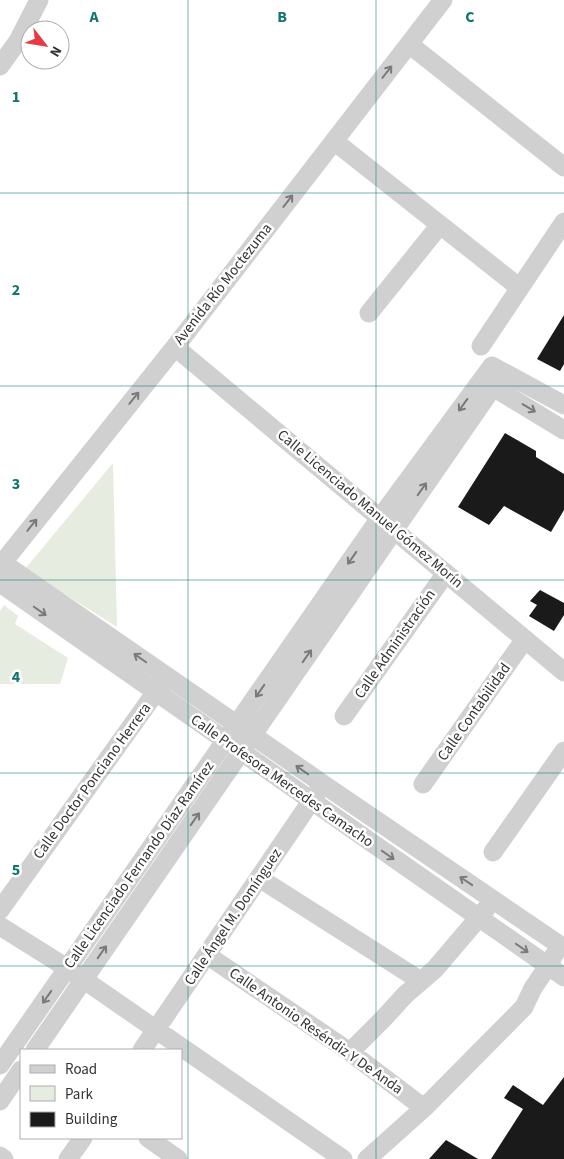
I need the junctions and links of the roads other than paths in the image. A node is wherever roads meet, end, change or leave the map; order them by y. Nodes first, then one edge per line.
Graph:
1 (40, 0) edge
2 (444, 0) edge
3 (410, 44) junction
4 (0, 66) edge
5 (334, 141) junction
6 (564, 167) edge
7 (564, 222) edge
8 (440, 225) junction
9 (520, 288) junction
10 (369, 313) dead end
11 (175, 346) junction
12 (481, 346) dead end
13 (564, 405) edge
14 (564, 430) edge
15 (387, 523) junction
16 (1, 563) edge
17 (446, 573) junction
18 (0, 583) edge
19 (525, 639) junction
20 (564, 672) edge
21 (167, 677) junction
22 (156, 693) junction
23 (344, 716) dead end
24 (236, 725) junction
25 (252, 735) junction
26 (225, 741) junction
27 (564, 751) edge
28 (241, 752) junction
29 (323, 784) junction
30 (423, 784) dead end
31 (311, 802) junction
32 (493, 852) dead end
33 (259, 878) junction
34 (493, 900) junction
35 (0, 910) edge
36 (478, 917) junction
37 (0, 926) edge
38 (562, 943) edge
39 (207, 955) junction
40 (548, 966) junction
41 (67, 968) junction
42 (564, 977) edge
43 (84, 980) junction
44 (421, 981) junction
45 (156, 1030) junction
46 (36, 1049) edge
47 (143, 1049) edge
48 (350, 1052) junction
49 (0, 1065) edge
50 (20, 1071) edge
51 (0, 1101) edge
52 (424, 1108) junction
53 (82, 1139) edge
54 (149, 1139) edge
55 (0, 1156) edge
56 (4, 1159) edge
57 (68, 1159) edge
58 (178, 1159) edge
59 (343, 1159) edge
60 (367, 1159) edge

1 - 4 street
2 - 3 street, Avenida Río Moctezuma
5 -> 3 street, Avenida Río Moctezuma
3 - 6 street
5 - 8 street
11 -> 5 street, Avenida Río Moctezuma
7 - 9 street
8 - 9 street
8 - 10 street
9 - 12 street
11 - 15 street, Calle Licenciado Manuel Gómez Morín
16 -> 11 street, Avenida Río Moctezuma
13 -> 15 street
15 -> 14 street
15 - 17 street, Calle Licenciado Manuel Gómez Morín
15 -> 24 street, Calle Licenciado Fernando Díaz Ramírez
25 -> 15 street, Calle Licenciado Fernando Díaz Ramírez
21 -> 16 street, Calle Profesora Mercedes Camacho
17 - 19 street, Calle Licenciado Manuel Gómez Morín
17 - 23 street, Calle Administración
18 -> 22 street, Calle Profesora Mercedes Camacho
19 - 20 street, Calle Licenciado Manuel Gómez Morín
19 - 30 street, Calle Contabilidad
21 - 22 street, Calle Doctor Ponciano Herrera
21 - 24 street, Calle Profesora Mercedes Camacho
22 - 26 street, Calle Profesora Mercedes Camacho
22 - 35 street, Calle Doctor Ponciano Herrera
24 - 25 street, Calle Profesora Mercedes Camacho
24 - 26 street, Calle Licenciado Fernando Díaz Ramírez
25 - 28 street, Calle Licenciado Fernando Díaz Ramírez
29 -> 25 street, Calle Profesora Mercedes Camacho
26 - 28 street, Calle Profesora Mercedes Camacho
26 - 41 street, Calle Licenciado Fernando Díaz Ramírez
27 - 32 street
28 - 31 street, Calle Profesora Mercedes Camacho
43 -> 28 street, Calle Licenciado Fernando Díaz Ramírez
29 - 31 street, Calle Ángel M. Domínguez
34 -> 29 street, Calle Profesora Mercedes Camacho
31 - 33 street, Calle Ángel M. Domínguez
31 -> 36 street, Calle Profesora Mercedes Camacho
33 - 39 street, Calle Ángel M. Domínguez
33 - 44 street
34 - 36 street
34 - 38 street, Calle Profesora Mercedes Camacho
36 -> 40 street, Calle Profesora Mercedes Camacho
36 - 44 street
37 - 41 street
38 - 40 street
39 - 45 street, Calle Ángel M. Domínguez
39 - 48 street, Calle Antonio Reséndiz Y De Anda
40 - 42 street, Calle Profesora Mercedes Camacho
40 - 52 street
41 - 43 street
41 -> 49 street, Calle Licenciado Fernando Díaz Ramírez
43 - 45 street
43 - 46 street, Calle Licenciado Fernando Díaz Ramírez
44 - 48 street
45 - 47 street, Calle Ángel M. Domínguez
45 - 59 street
48 - 52 street, Calle Antonio Reséndiz Y De Anda
50 - 51 street
52 - 60 street
53 - 57 street
54 - 58 street
55 - 56 street

